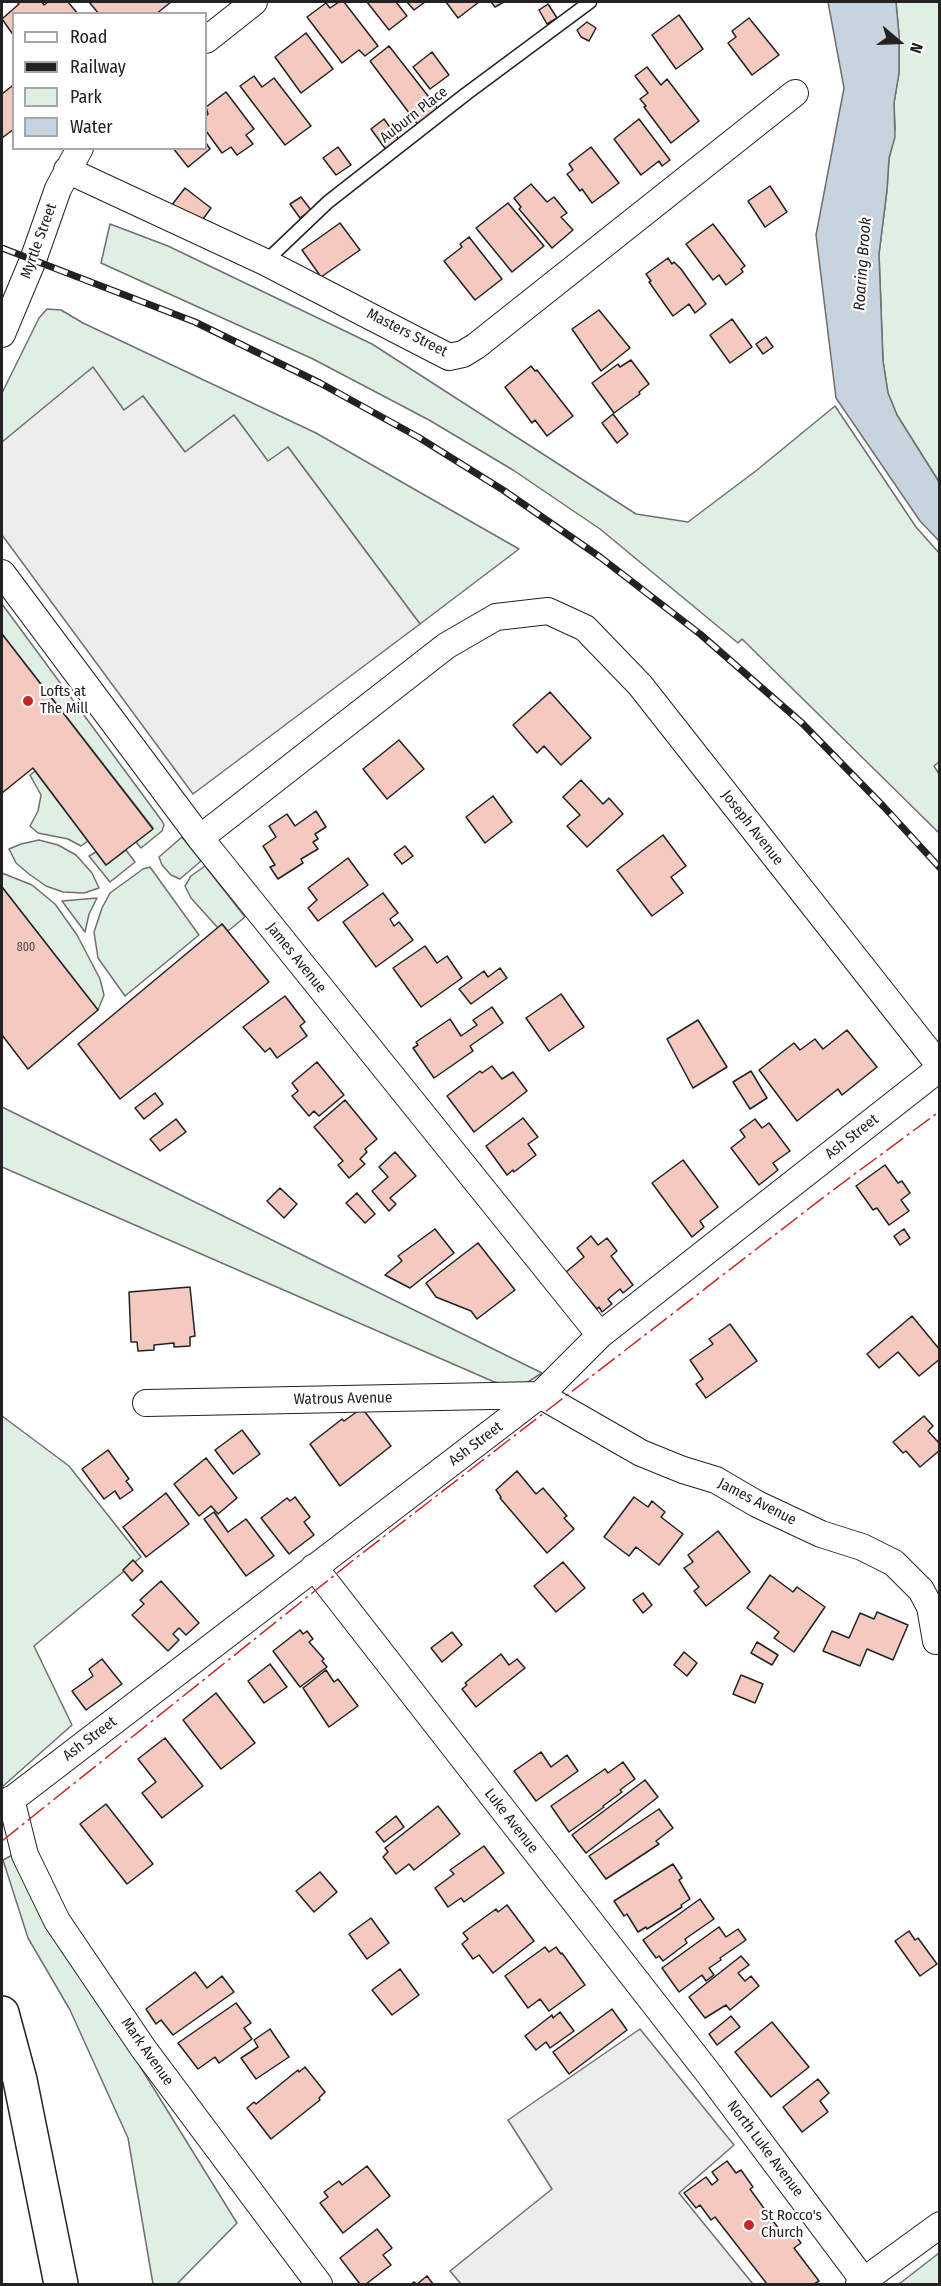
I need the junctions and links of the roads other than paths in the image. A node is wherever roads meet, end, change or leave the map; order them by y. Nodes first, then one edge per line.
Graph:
1 (254, 2) edge
2 (590, 2) edge
3 (207, 39) edge
4 (795, 93) dead end
5 (73, 159) edge
6 (265, 262) junction
7 (2, 334) edge
8 (2, 573) edge
9 (200, 838) junction
10 (939, 1067) edge
11 (600, 1335) junction
12 (540, 1395) junction
13 (146, 1403) dead end
14 (314, 1567) junction
15 (936, 1641) dead end
16 (6, 1803) edge
17 (2, 2013) edge
18 (709, 2074) joint
19 (939, 2225) edge
20 (861, 2283) edge
21 (61, 2284) edge
22 (319, 2284) edge

1 - 3 street
2 - 6 lane, Auburn Place
4 - 6 street, Masters Street
5 - 6 street, Masters Street
5 - 7 street, Myrtle Street
8 - 9 street, James Avenue
9 - 10 street, Joseph Avenue
9 - 11 street, James Avenue
10 - 11 street, Ash Street
11 - 12 street, Ash Street
12 - 13 street, Watrous Avenue
12 - 14 street, Ash Street
12 - 15 street, James Avenue
14 - 16 street, Ash Street
14 - 18 street, Luke Avenue
16 - 22 street, Mark Avenue
17 - 21 highway
18 - 20 street, North Luke Avenue
19 - 20 street

